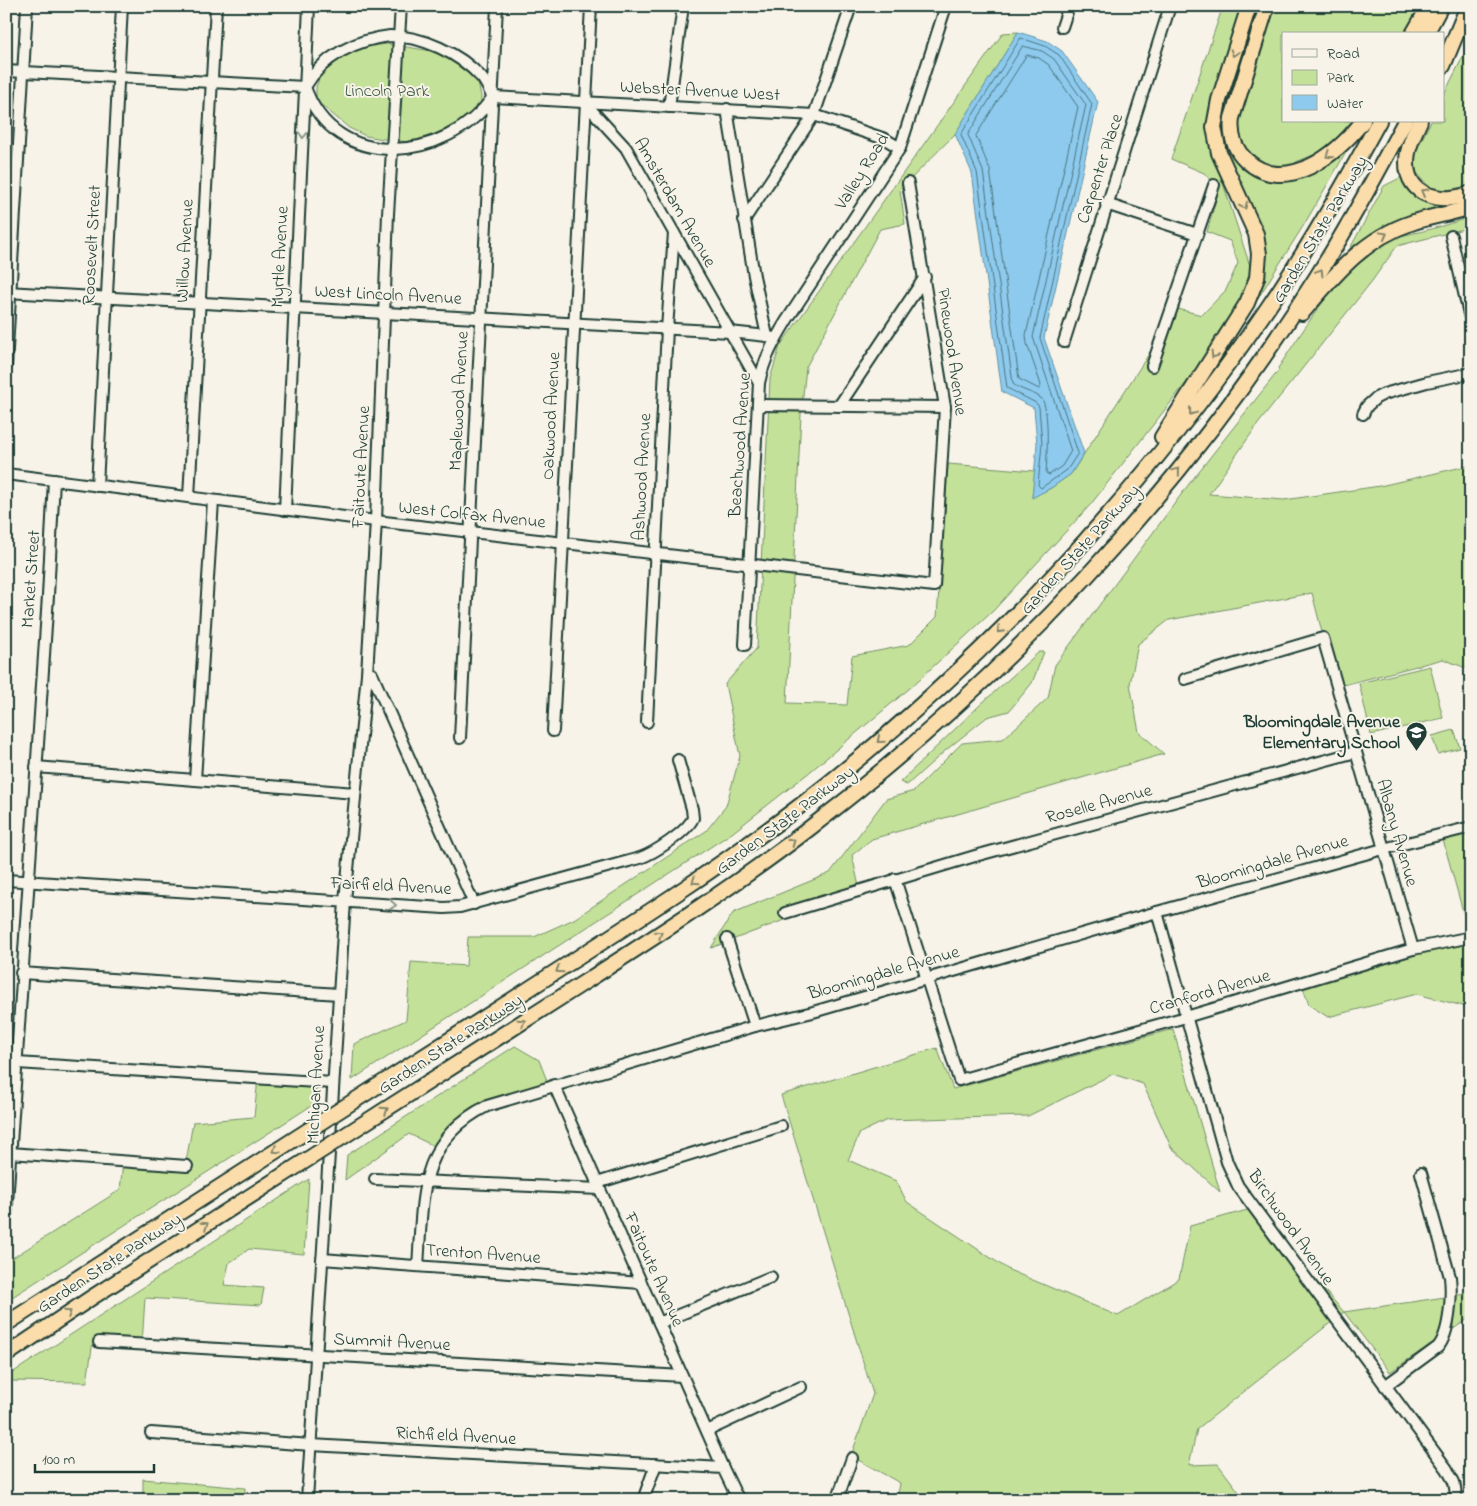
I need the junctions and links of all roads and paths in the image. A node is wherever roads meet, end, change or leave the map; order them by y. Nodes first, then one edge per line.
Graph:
1 (27, 6) edge
2 (122, 6) edge
3 (216, 6) edge
4 (309, 6) edge
5 (401, 6) edge
6 (497, 6) edge
7 (591, 6) edge
8 (683, 6) edge
9 (851, 6) edge
10 (946, 6) edge
11 (1069, 6) edge
12 (1170, 6) edge
13 (1249, 6) edge
14 (1268, 6) edge
15 (1428, 6) edge
16 (1441, 6) edge
17 (1468, 6) edge
18 (1062, 27) dead end
19 (1414, 32) edge
20 (1427, 32) edge
21 (399, 36) junction
22 (1444, 48) edge
23 (1444, 64) edge
24 (6, 72) edge
25 (23, 72) junction
26 (119, 77) junction
27 (212, 82) junction
28 (305, 87) junction
29 (493, 97) junction
30 (585, 102) junction
31 (669, 107) junction
32 (727, 109) junction
33 (814, 115) junction
34 (1362, 122) edge
35 (1378, 122) edge
36 (1404, 122) edge
37 (1420, 122) edge
38 (900, 148) junction
39 (392, 149) junction
40 (908, 183) dead end
41 (1214, 185) dead end
42 (1471, 194) edge
43 (1106, 204) junction
44 (1471, 207) edge
45 (744, 220) junction
46 (674, 232) junction
47 (1198, 234) junction
48 (1451, 236) dead end
49 (925, 277) junction
50 (8, 292) edge
51 (107, 297) junction
52 (200, 302) junction
53 (295, 308) junction
54 (384, 312) junction
55 (481, 318) junction
56 (573, 323) junction
57 (1471, 323) edge
58 (667, 329) junction
59 (730, 332) junction
60 (771, 338) junction
61 (1064, 342) dead end
62 (6, 366) edge
63 (1152, 366) dead end
64 (1253, 370) junction
65 (1471, 373) edge
66 (759, 383) junction
67 (759, 405) junction
68 (839, 406) junction
69 (946, 407) junction
70 (1363, 414) dead end
71 (6, 474) edge
72 (54, 480) junction
73 (97, 486) junction
74 (1128, 492) junction
75 (189, 497) junction
76 (213, 500) junction
77 (285, 510) junction
78 (376, 521) junction
79 (470, 532) junction
80 (562, 542) junction
81 (656, 553) junction
82 (750, 564) junction
83 (934, 586) joint
84 (745, 645) dead end
85 (367, 674) junction
86 (1185, 679) dead end
87 (647, 722) dead end
88 (553, 732) dead end
89 (460, 738) dead end
90 (1356, 752) junction
91 (678, 760) dead end
92 (36, 767) junction
93 (195, 780) junction
94 (355, 793) junction
95 (1471, 827) edge
96 (1383, 849) junction
97 (894, 879) junction
98 (6, 880) edge
99 (28, 882) junction
100 (345, 901) junction
101 (474, 904) junction
102 (1157, 912) junction
103 (785, 913) dead end
104 (1471, 937) edge
105 (727, 939) dead end
106 (1413, 950) junction
107 (21, 973) junction
108 (926, 979) junction
109 (339, 994) junction
110 (1186, 1017) junction
111 (755, 1026) junction
112 (17, 1063) junction
113 (333, 1083) junction
114 (554, 1085) junction
115 (780, 1126) dead end
116 (10, 1153) junction
117 (187, 1166) dead end
118 (1421, 1173) dead end
119 (375, 1179) dead end
120 (426, 1182) junction
121 (598, 1186) junction
122 (6, 1218) edge
123 (322, 1259) junction
124 (418, 1266) junction
125 (771, 1277) dead end
126 (641, 1283) junction
127 (659, 1323) junction
128 (6, 1324) edge
129 (99, 1342) dead end
130 (317, 1354) junction
131 (6, 1355) edge
132 (682, 1376) junction
133 (1385, 1386) junction
134 (801, 1387) dead end
135 (707, 1431) junction
136 (151, 1433) dead end
137 (311, 1445) junction
138 (852, 1458) dead end
139 (656, 1464) junction
140 (723, 1468) junction
141 (307, 1500) edge
142 (643, 1500) edge
143 (740, 1500) edge
144 (837, 1500) edge
145 (1457, 1500) edge

1 - 25 street
2 - 26 street, Roosevelt Street
3 - 27 street, Willow Avenue
4 - 28 street, Myrtle Avenue
5 - 21 street, Faitoute Avenue
6 - 29 street, Maplewood Avenue
7 - 30 street
8 - 31 street
9 - 33 street
10 - 38 street, Valley Road
11 - 18 street
12 - 43 street, Carpenter Place
13 -> 74 highway
34 -> 14 highway
15 - 19 highway
16 - 20 highway
17 - 22 highway
17 - 23 highway
21 - 28 street
21 - 29 street
21 - 39 street, Faitoute Avenue
24 - 25 street
25 - 26 street
25 - 50 street
26 - 27 street
26 - 51 street, Roosevelt Street
27 - 28 street
27 - 52 street, Willow Avenue
28 - 39 street
28 -> 53 street, Myrtle Avenue
29 - 30 street, Webster Avenue West
29 - 39 street
29 - 55 street, Maplewood Avenue
30 - 31 street, Webster Avenue West
30 - 46 street, Amsterdam Avenue
30 - 56 street, Oakwood Avenue
31 - 32 street, Webster Avenue West
32 - 33 street, Webster Avenue West
32 - 45 street
33 - 38 street, Webster Avenue West
33 - 45 street
35 -> 74 highway, Garden State Parkway
64 -> 36 highway, Garden State Parkway
42 -> 37 highway
38 - 60 street, Valley Road
39 - 54 street, Faitoute Avenue
40 - 49 street, Pinewood Avenue
41 - 47 street
43 - 47 street
43 - 61 street, Carpenter Place
64 -> 44 highway
45 - 60 street
46 - 58 street, Ashwood Avenue
46 - 59 street, Amsterdam Avenue
47 - 63 street
48 - 57 street
49 - 68 street
49 - 69 street, Pinewood Avenue
50 - 51 street, West Lincoln Avenue
50 - 62 street
51 - 52 street, West Lincoln Avenue
51 - 73 street, Roosevelt Street
52 - 53 street, West Lincoln Avenue
52 - 75 street, Willow Avenue
53 - 54 street, West Lincoln Avenue
53 - 77 street, Myrtle Avenue
54 - 55 street, West Lincoln Avenue
54 - 78 street, Faitoute Avenue
55 - 56 street, West Lincoln Avenue
55 - 79 street, Maplewood Avenue
56 - 58 street, West Lincoln Avenue
56 - 80 street, Oakwood Avenue
58 - 59 street, West Lincoln Avenue
58 - 81 street, Ashwood Avenue
59 - 60 street, West Lincoln Avenue
59 - 66 street, Amsterdam Avenue
60 - 66 street, Beachwood Avenue
131 -> 64 highway, Garden State Parkway, bridge
65 - 70 street
66 - 67 street, Beachwood Avenue
67 - 68 street
67 - 82 street, Beachwood Avenue
68 - 69 street
69 - 83 street, Pinewood Avenue
71 - 72 street, West Colfax Avenue
72 - 73 street, West Colfax Avenue
72 - 92 street, Market Street
73 - 75 street, West Colfax Avenue
74 -> 128 highway, Garden State Parkway, bridge
75 - 76 street, West Colfax Avenue
76 - 77 street, West Colfax Avenue
76 - 93 street
77 - 78 street, West Colfax Avenue
78 - 79 street, West Colfax Avenue
78 - 85 street, Faitoute Avenue
79 - 80 street, West Colfax Avenue
79 - 89 street, Maplewood Avenue
80 - 81 street, West Colfax Avenue
80 - 88 street, Oakwood Avenue
81 - 82 street, West Colfax Avenue
81 - 87 street, Ashwood Avenue
82 - 83 street, West Colfax Avenue
82 - 84 street, Beachwood Avenue
85 - 94 street, Michigan Avenue
85 - 101 street
86 - 90 street, Albany Avenue
90 - 96 street, Albany Avenue
90 - 97 street, Roselle Avenue
91 - 101 street, Fairfield Avenue
92 - 93 street
92 - 99 street, Market Street
93 - 94 street
94 - 100 street, Michigan Avenue
95 - 96 street, Bloomingdale Avenue
96 - 102 street, Bloomingdale Avenue
96 - 106 street, Albany Avenue
97 - 103 street, Roselle Avenue
97 - 108 street
98 - 99 street, Fairfield Avenue
99 - 100 street, Fairfield Avenue
99 - 107 street, Market Street
100 -> 101 street, Fairfield Avenue
100 - 109 street, Michigan Avenue
102 - 108 street, Bloomingdale Avenue
102 - 110 street, Birchwood Avenue
104 - 106 street, Cranford Avenue
105 - 111 street
106 - 110 street, Cranford Avenue
107 - 109 street
107 - 112 street, Market Street
108 - 110 street, Cranford Avenue
108 - 111 street, Bloomingdale Avenue
109 - 113 street, Michigan Avenue
110 - 133 street, Birchwood Avenue
111 - 114 street, Bloomingdale Avenue
112 - 113 street
112 - 116 street, Market Street
113 - 123 street, Michigan Avenue
114 - 120 street, Bloomingdale Avenue
114 - 121 street, Faitoute Avenue
115 - 121 street
116 - 117 street
116 - 122 street, Market Street
118 - 133 street
119 - 120 street
120 - 121 street
120 - 124 street, Bloomingdale Avenue
121 - 126 street, Faitoute Avenue
123 - 124 street, Trenton Avenue
123 - 130 street, Michigan Avenue
124 - 126 street, Trenton Avenue
125 - 127 street
126 - 127 street, Faitoute Avenue
127 - 132 street, Faitoute Avenue
129 - 130 street, Summit Avenue
130 - 132 street, Summit Avenue
130 - 137 street, Michigan Avenue
132 - 135 street, Faitoute Avenue
133 - 145 street, Birchwood Avenue
134 - 135 street
135 - 140 street, Faitoute Avenue
136 - 137 street, Richfield Avenue
137 - 139 street, Richfield Avenue
137 - 141 street, Michigan Avenue
138 - 144 street
139 - 140 street, Richfield Avenue
139 - 142 street
140 - 143 street

